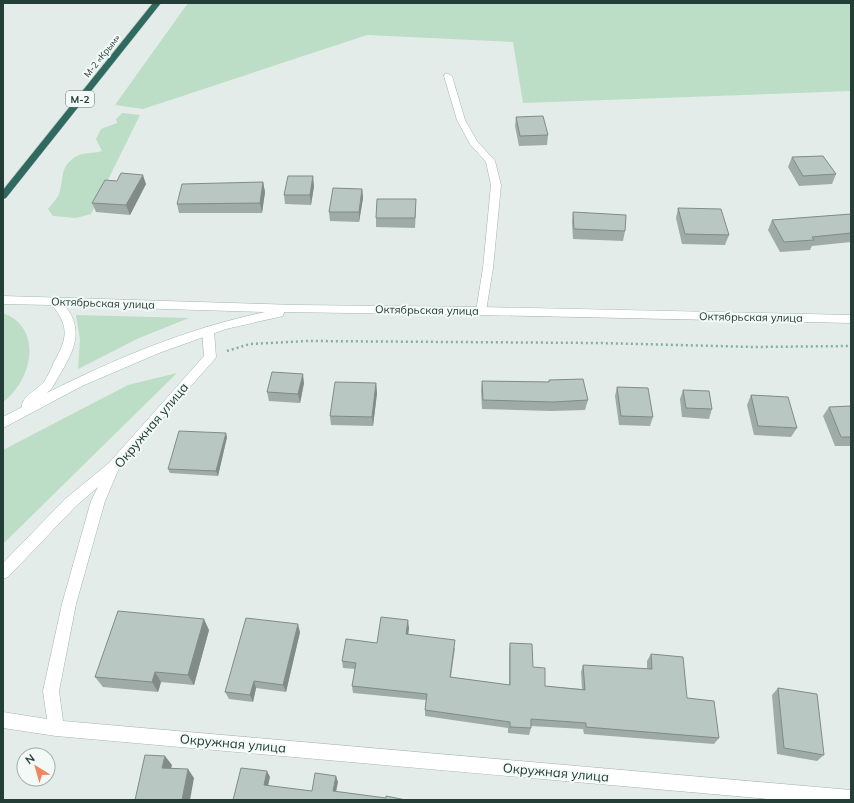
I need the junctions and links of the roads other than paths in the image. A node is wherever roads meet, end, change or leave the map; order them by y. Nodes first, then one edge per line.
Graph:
1 (157, 3) edge
2 (448, 76) dead end
3 (3, 196) edge
4 (3, 300) edge
5 (55, 301) junction
6 (297, 309) junction
7 (481, 311) junction
8 (851, 319) edge
9 (208, 331) junction
10 (8, 420) edge
11 (116, 463) junction
12 (3, 573) edge
13 (3, 720) edge
14 (56, 728) junction
15 (851, 798) edge

1 - 3 highway, М-2 «Крым» / М-2
2 - 7 main road
4 - 5 main road, Октябрьская улица
5 - 6 main road, Октябрьская улица
5 - 10 main road
6 - 7 main road, Октябрьская улица
6 - 9 main road
7 - 8 main road, Октябрьская улица
9 - 10 main road
9 - 11 main road, Окружная улица
11 - 12 main road
11 - 14 main road, Окружная улица
13 - 14 main road
14 - 15 main road, Окружная улица

